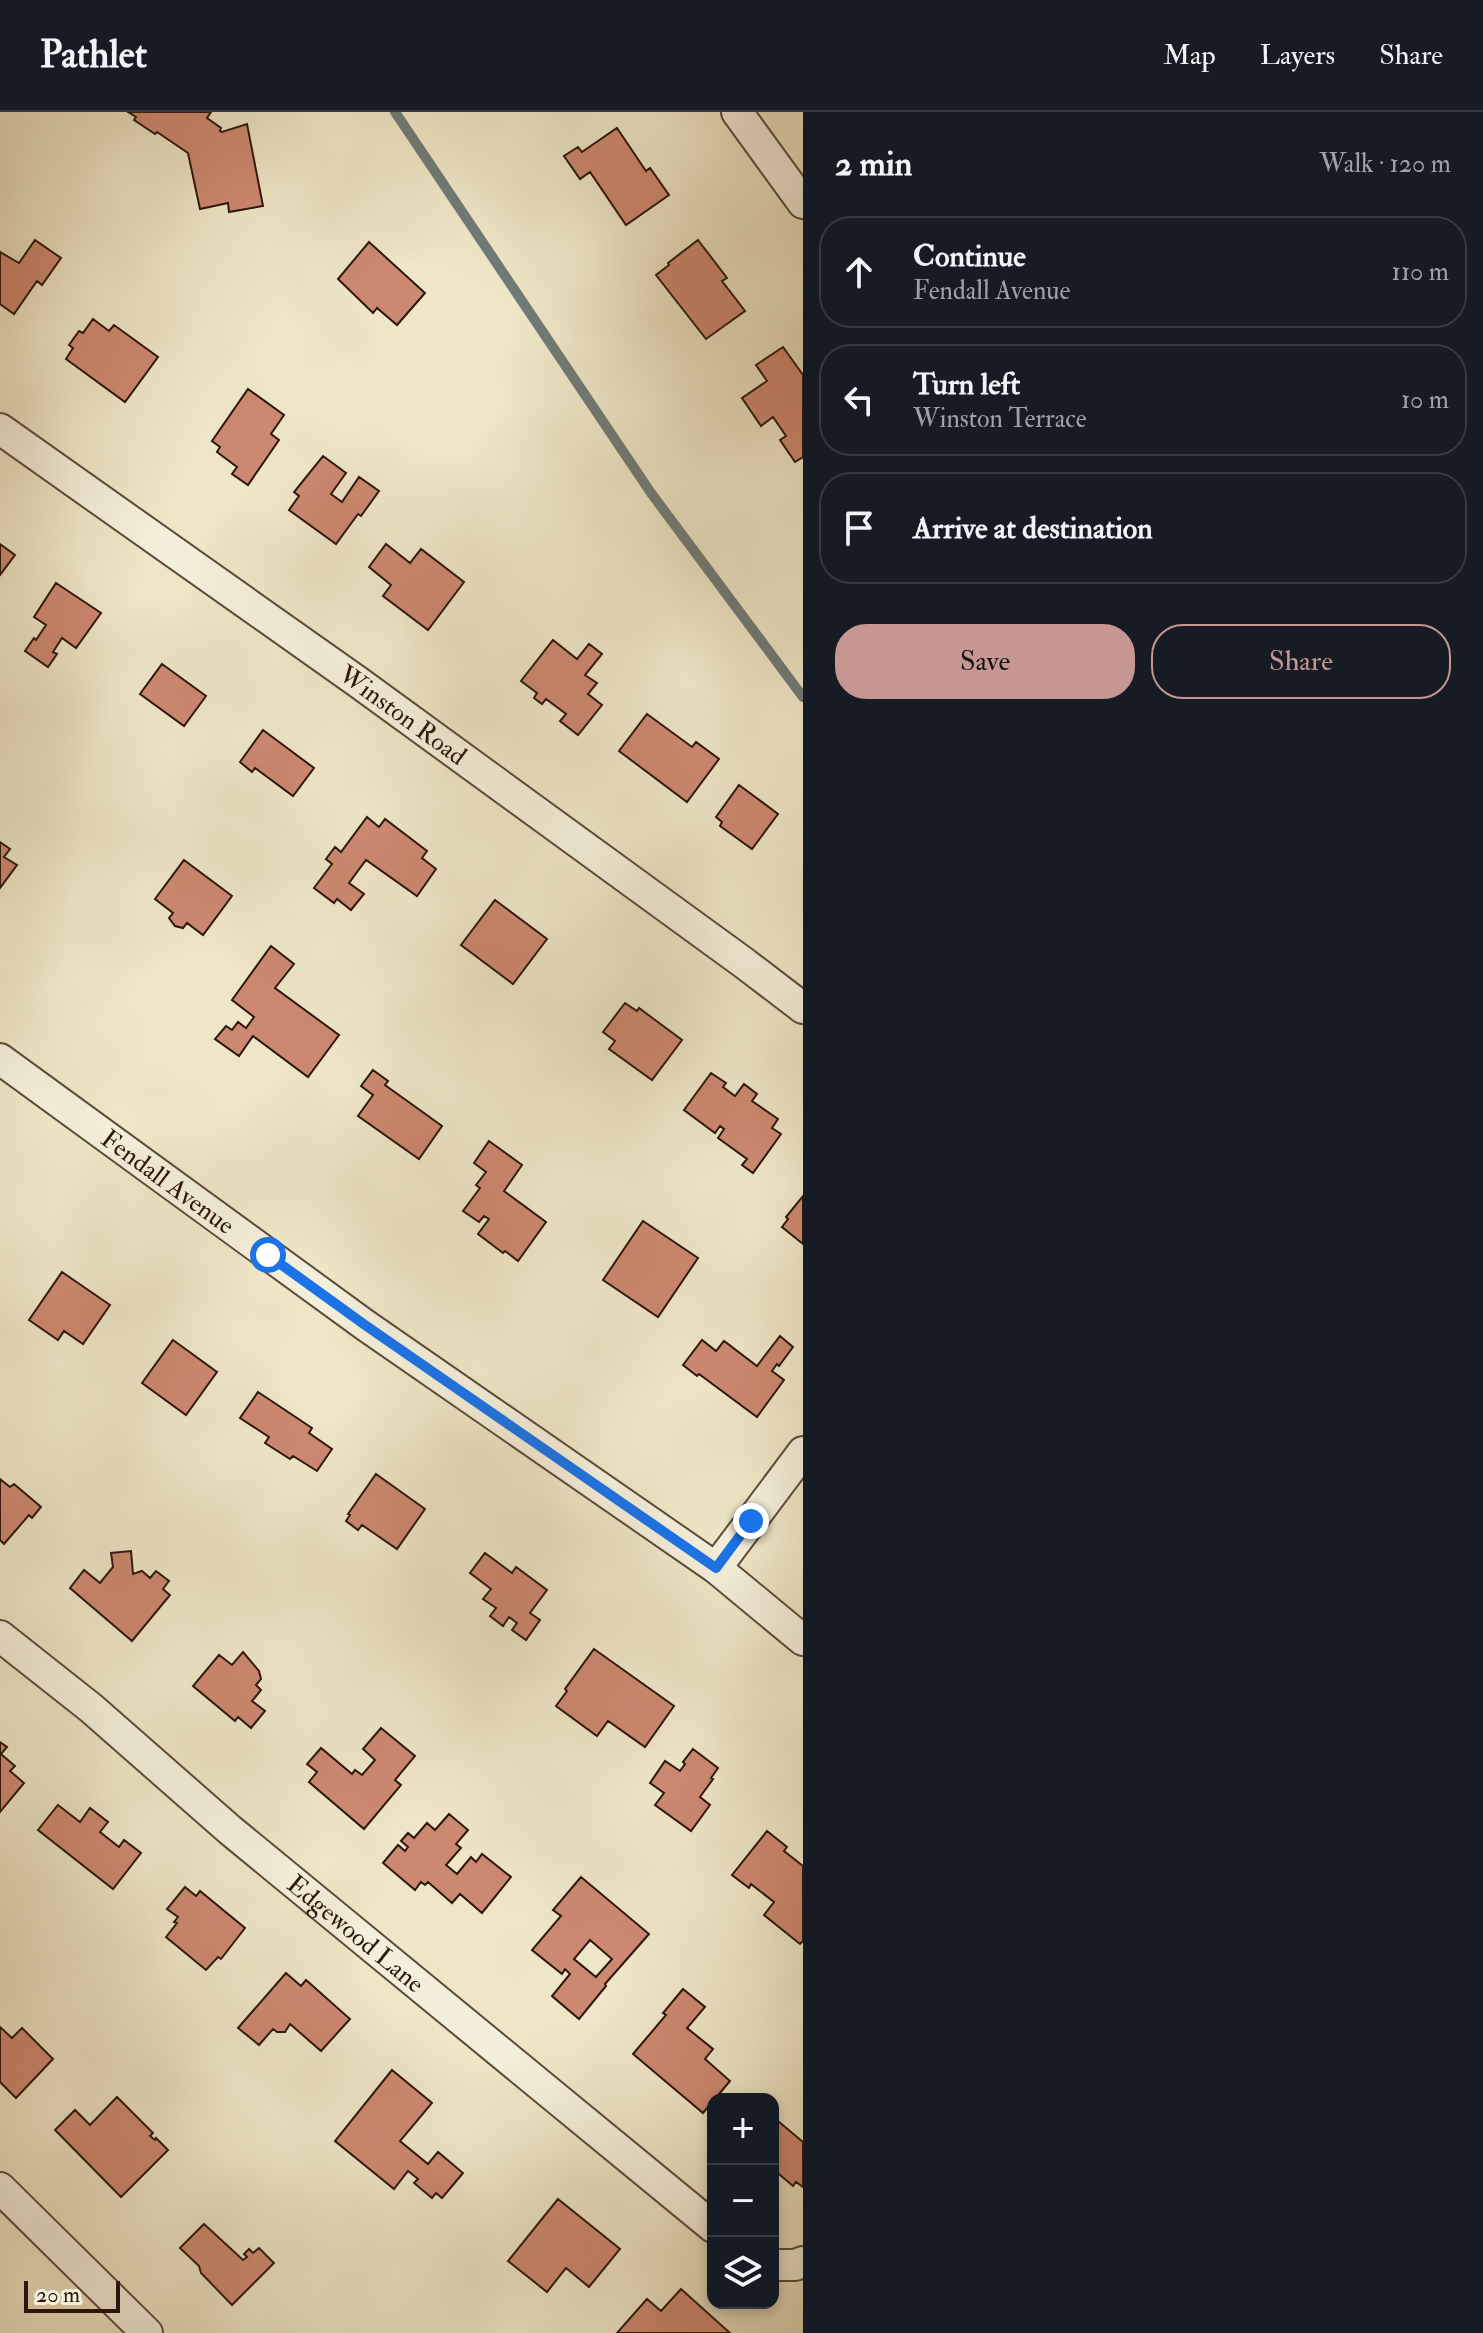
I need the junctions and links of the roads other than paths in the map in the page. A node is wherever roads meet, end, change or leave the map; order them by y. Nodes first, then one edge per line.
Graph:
1 (737, 112) edge
2 (803, 203) edge
3 (0, 429) edge
4 (803, 1008) edge
5 (0, 1059) edge
6 (803, 1452) edge
7 (716, 1568) junction
8 (0, 1636) edge
9 (803, 1640) edge
10 (0, 2188) edge
11 (707, 2222) edge
12 (803, 2262) edge
13 (779, 2265) edge
14 (147, 2333) edge

1 - 2 street
3 - 4 street, Winston Road
5 - 7 street, Fendall Avenue
6 - 7 street
7 - 9 street, Fendall Avenue
8 - 11 street, Edgewood Lane
10 - 14 street
12 - 13 street

